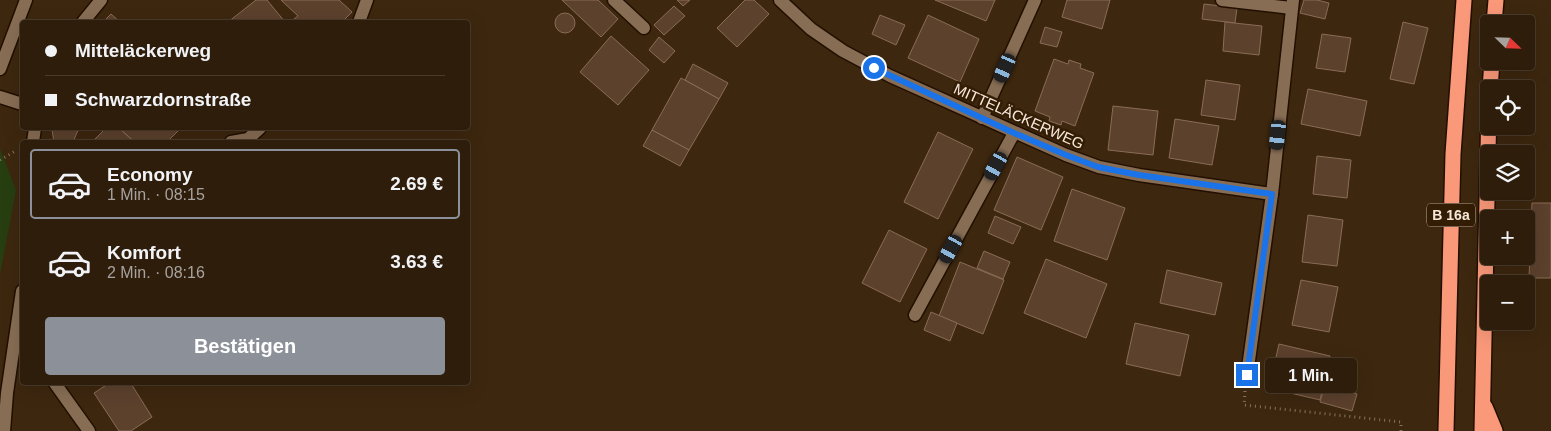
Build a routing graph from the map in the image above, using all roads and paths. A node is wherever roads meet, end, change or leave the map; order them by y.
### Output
1 (26, 0) edge
2 (101, 0) edge
3 (367, 0) edge
4 (614, 0) edge
5 (780, 0) edge
6 (1035, 0) edge
7 (1222, 0) edge
8 (1464, 0) edge
9 (1496, 0) edge
10 (1292, 4) edge
11 (1495, 15) edge
12 (85, 20) edge
13 (360, 20) edge
14 (644, 28) dead end
15 (0, 69) edge
16 (0, 97) edge
17 (20, 103) edge
18 (982, 118) junction
19 (258, 130) edge
20 (1014, 133) junction
21 (1488, 135) edge
22 (242, 140) edge
23 (20, 150) edge
24 (0, 160) edge
25 (1272, 194) junction
26 (915, 315) dead end
27 (20, 321) edge
28 (18, 351) edge
29 (1247, 375) joint
30 (56, 385) edge
31 (1483, 400) junction
32 (4, 431) edge
33 (89, 431) edge
34 (1401, 431) edge
35 (1446, 431) edge
36 (1482, 431) edge
37 (1495, 431) edge

1 - 15 street
2 - 12 street
3 - 13 street
4 - 14 street
5 - 18 street, MITTELÄCKERWEG
6 - 18 street
7 - 10 street
8 - 35 highway, B 16a
9 - 11 highway
10 - 25 street
16 - 17 street
18 - 20 street, MITTELÄCKERWEG
19 - 22 street
20 - 25 street, MITTELÄCKERWEG
20 - 26 street
21 - 31 highway, B 16a
23 - 24 path
25 - 29 street
27 - 28 street
28 - 32 street
29 - 34 path
30 - 33 street
31 - 36 highway, B 16a
31 - 37 highway

